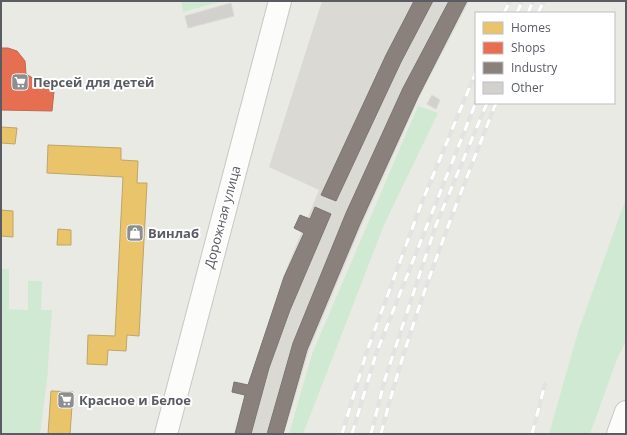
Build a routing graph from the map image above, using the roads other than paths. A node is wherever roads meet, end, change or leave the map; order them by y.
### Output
1 (280, 1) edge
2 (626, 412) edge
3 (166, 434) edge
4 (618, 434) edge

1 - 3 main road, Дорожная улица
2 - 4 main road

